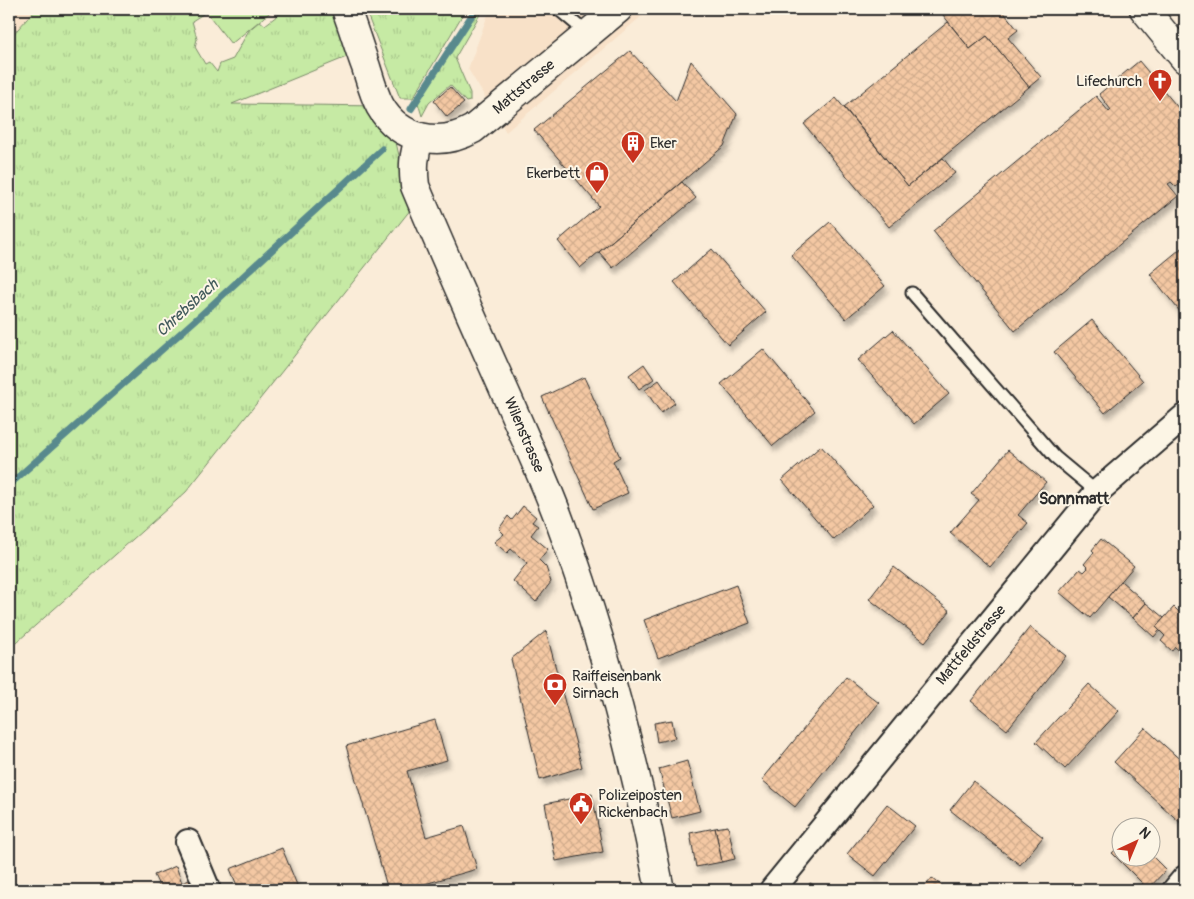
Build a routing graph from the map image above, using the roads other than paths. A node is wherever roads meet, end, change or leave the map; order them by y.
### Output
1 (346, 9) edge
2 (558, 9) edge
3 (618, 9) edge
4 (1144, 9) edge
5 (588, 34) junction
6 (1185, 59) edge
7 (420, 138) junction
8 (912, 293) dead end
9 (1185, 416) edge
10 (1096, 492) junction
11 (188, 842) dead end
12 (1185, 878) edge
13 (208, 890) edge
14 (660, 890) edge
15 (772, 890) edge
16 (1175, 890) edge

1 - 7 street
2 - 5 lane
3 - 5 street, Mattstrasse
4 - 6 street
5 - 7 street, Mattstrasse
7 - 14 street, Wilenstrasse
8 - 10 lane
9 - 10 street, Mattfeldstrasse
10 - 15 street, Mattfeldstrasse
11 - 13 street
12 - 16 street

